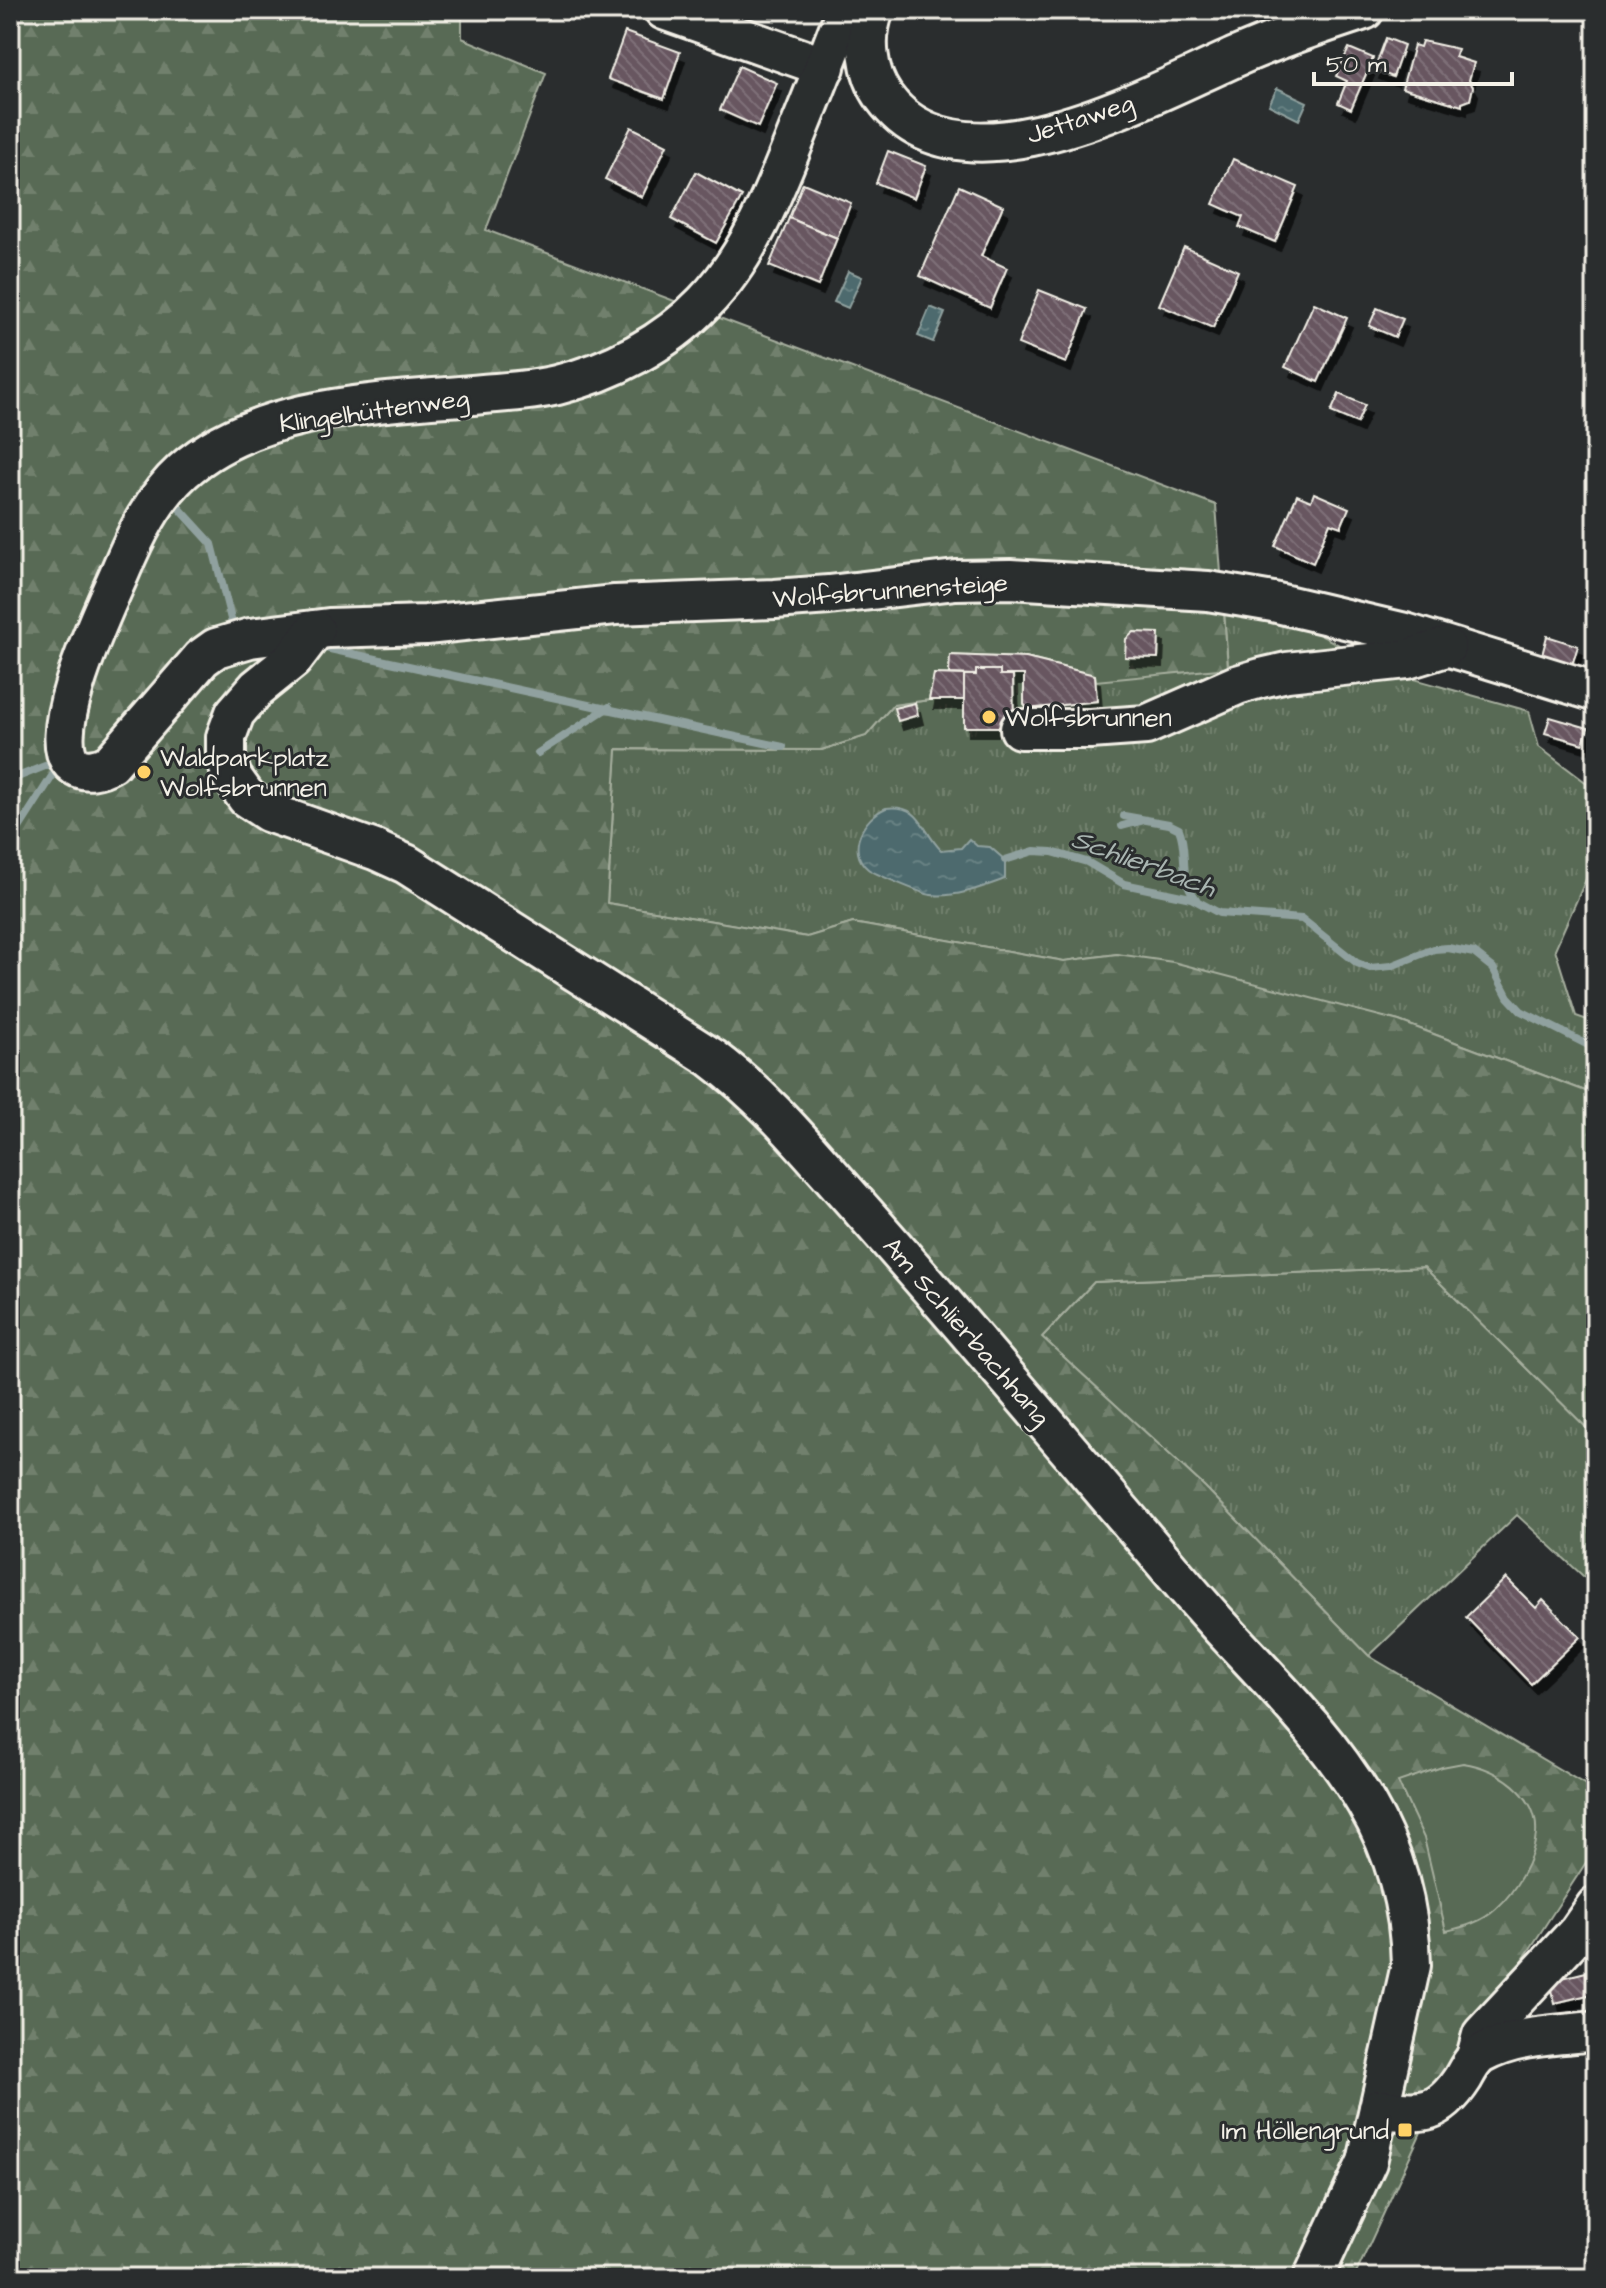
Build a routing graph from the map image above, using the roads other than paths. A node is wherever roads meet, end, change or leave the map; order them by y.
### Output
1 (664, 10) edge
2 (846, 10) edge
3 (874, 10) edge
4 (1364, 10) edge
5 (825, 67) junction
6 (315, 630) junction
7 (1446, 647) junction
8 (1596, 692) edge
9 (1020, 729) dead end
10 (1596, 1906) edge
11 (1596, 2031) edge
12 (1476, 2057) junction
13 (1379, 2109) junction
14 (1313, 2278) edge

1 - 5 street
2 - 5 street, Klingelhüttenweg
3 - 4 street, Jettaweg
5 - 6 street, Klingelhüttenweg
6 - 7 street, Wolfsbrunnensteige
6 - 13 street, Am Schlierbachhang
7 - 8 street, Wolfsbrunnensteige
7 - 9 street
10 - 12 street
11 - 12 street
12 - 13 street
13 - 14 street, Am Schlierbachhang

